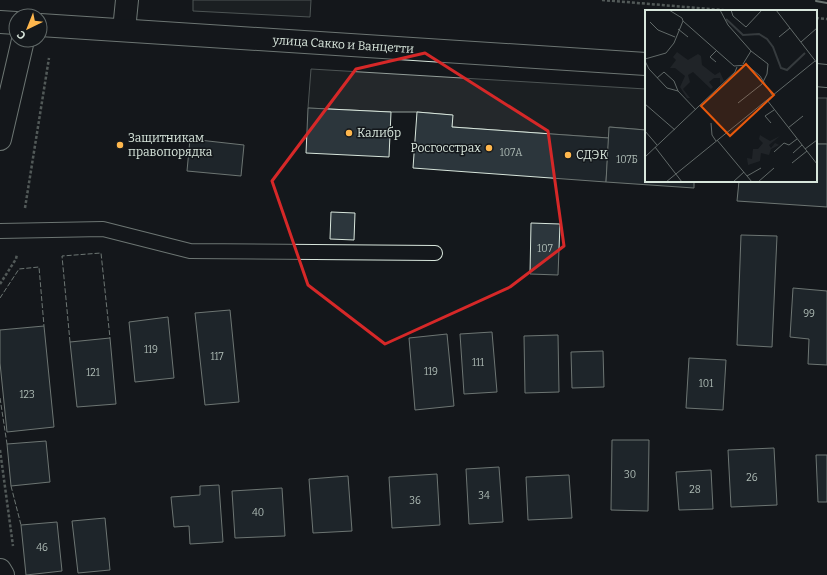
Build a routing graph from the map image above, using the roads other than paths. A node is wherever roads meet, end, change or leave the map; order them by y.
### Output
1 (127, 0) edge
2 (48, 25) edge
3 (124, 30) junction
4 (20, 48) edge
5 (645, 64) edge
6 (817, 75) edge
7 (827, 76) edge
8 (0, 139) edge
9 (0, 231) edge
10 (435, 253) dead end
11 (0, 570) edge
12 (3, 575) edge

1 - 3 main road
2 - 3 main road, улица Сакко и Ванцетти
3 - 5 main road, улица Сакко и Ванцетти
4 - 8 main road
6 - 7 main road
9 - 10 lane
11 - 12 main road

